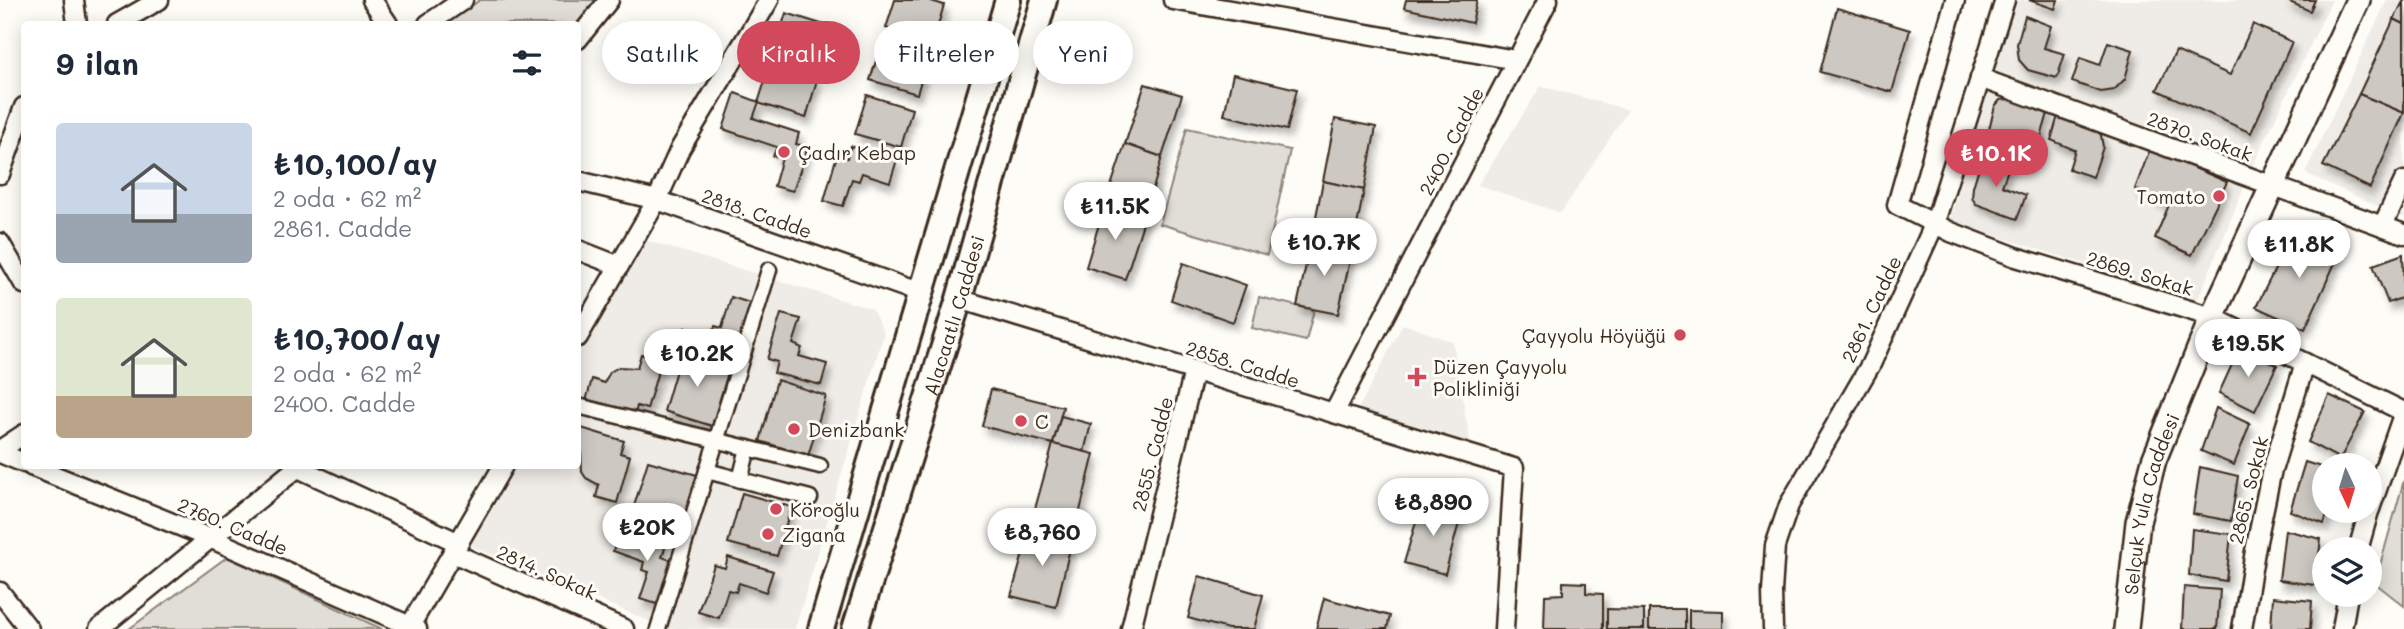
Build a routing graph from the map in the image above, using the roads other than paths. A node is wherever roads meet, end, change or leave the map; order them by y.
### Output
1 (74, 0) edge
2 (159, 0) edge
3 (372, 0) edge
4 (463, 0) edge
5 (609, 0) edge
6 (769, 0) edge
7 (1008, 0) edge
8 (1044, 0) edge
9 (1173, 0) edge
10 (1548, 0) edge
11 (1955, 0) edge
12 (2005, 0) edge
13 (2358, 0) edge
14 (77, 21) edge
15 (122, 21) edge
16 (386, 21) edge
17 (432, 21) edge
18 (581, 35) edge
19 (1516, 60) junction
20 (1980, 78) junction
21 (21, 115) edge
22 (0, 174) edge
23 (2404, 181) edge
24 (581, 182) edge
25 (2273, 185) junction
26 (657, 200) junction
27 (1934, 225) junction
28 (2383, 225) junction
29 (2404, 234) edge
30 (0, 243) edge
31 (581, 251) edge
32 (619, 266) junction
33 (769, 270) dead end
34 (21, 279) edge
35 (921, 293) junction
36 (959, 299) junction
37 (2212, 317) junction
38 (581, 332) edge
39 (2305, 363) junction
40 (1194, 371) junction
41 (581, 407) edge
42 (2404, 412) edge
43 (1334, 413) junction
44 (21, 437) edge
45 (717, 440) junction
46 (748, 448) junction
47 (0, 452) edge
48 (21, 462) edge
49 (820, 466) dead end
50 (38, 469) edge
51 (292, 469) edge
52 (301, 469) edge
53 (501, 469) edge
54 (707, 471) junction
55 (2382, 474) edge
56 (740, 480) junction
57 (810, 498) dead end
58 (212, 539) junction
59 (456, 548) junction
60 (0, 592) edge
61 (2346, 607) edge
62 (413, 628) edge
63 (29, 629) edge
64 (99, 629) edge
65 (624, 629) edge
66 (659, 629) edge
67 (821, 629) edge
68 (855, 629) edge
69 (1131, 629) edge
70 (1504, 629) edge
71 (1773, 629) edge
72 (2126, 629) edge
73 (2242, 629) edge
74 (2342, 629) edge

1 - 14 street
2 - 15 street
3 - 16 street
4 - 17 street
5 - 18 street
6 - 26 street
7 - 35 main road, Alacaatlı Caddesi
8 - 36 main road, Alacaatlı Caddesi
9 - 19 street
10 - 19 street, 2400. Cadde
11 - 27 street, 2869. Sokak
12 - 20 street, 2861. Cadde
13 - 25 street, Selçuk Yula Caddesi
19 - 43 street, 2400. Cadde
20 - 25 street, 2870. Sokak
20 - 27 street, 2861. Cadde
21 - 22 street
23 - 28 street
24 - 26 street, 2818. Cadde
25 - 28 street, 2870. Sokak
25 - 37 street, Selçuk Yula Caddesi
26 - 32 street
26 - 35 street, 2818. Cadde
27 - 37 street, 2869. Sokak
27 - 71 street, 2861. Cadde
28 - 29 street, 2870. Sokak
30 - 34 street
31 - 32 street
32 - 38 street
33 - 45 street
35 - 67 main road, Alacaatlı Caddesi
36 - 40 street, 2858. Cadde
36 - 68 main road, Alacaatlı Caddesi
37 - 39 street, 2869. Sokak
37 - 72 street, Selçuk Yula Caddesi
39 - 42 street, 2869. Sokak
39 - 73 street, 2865. Sokak
40 - 43 street, 2858. Cadde
40 - 69 street, 2855. Cadde
41 - 45 street
42 - 55 street
43 - 70 street, 2858. Cadde
44 - 47 street
45 - 46 street
45 - 54 street
46 - 49 street
46 - 56 street
47 - 48 street
50 - 58 street, 2760. Cadde
51 - 58 street
52 - 59 street, 2814. Sokak
53 - 59 street
54 - 56 street
54 - 66 street
56 - 57 street
58 - 62 street, 2760. Cadde
58 - 64 street
59 - 62 street
59 - 65 street, 2814. Sokak
60 - 63 street
61 - 74 street

